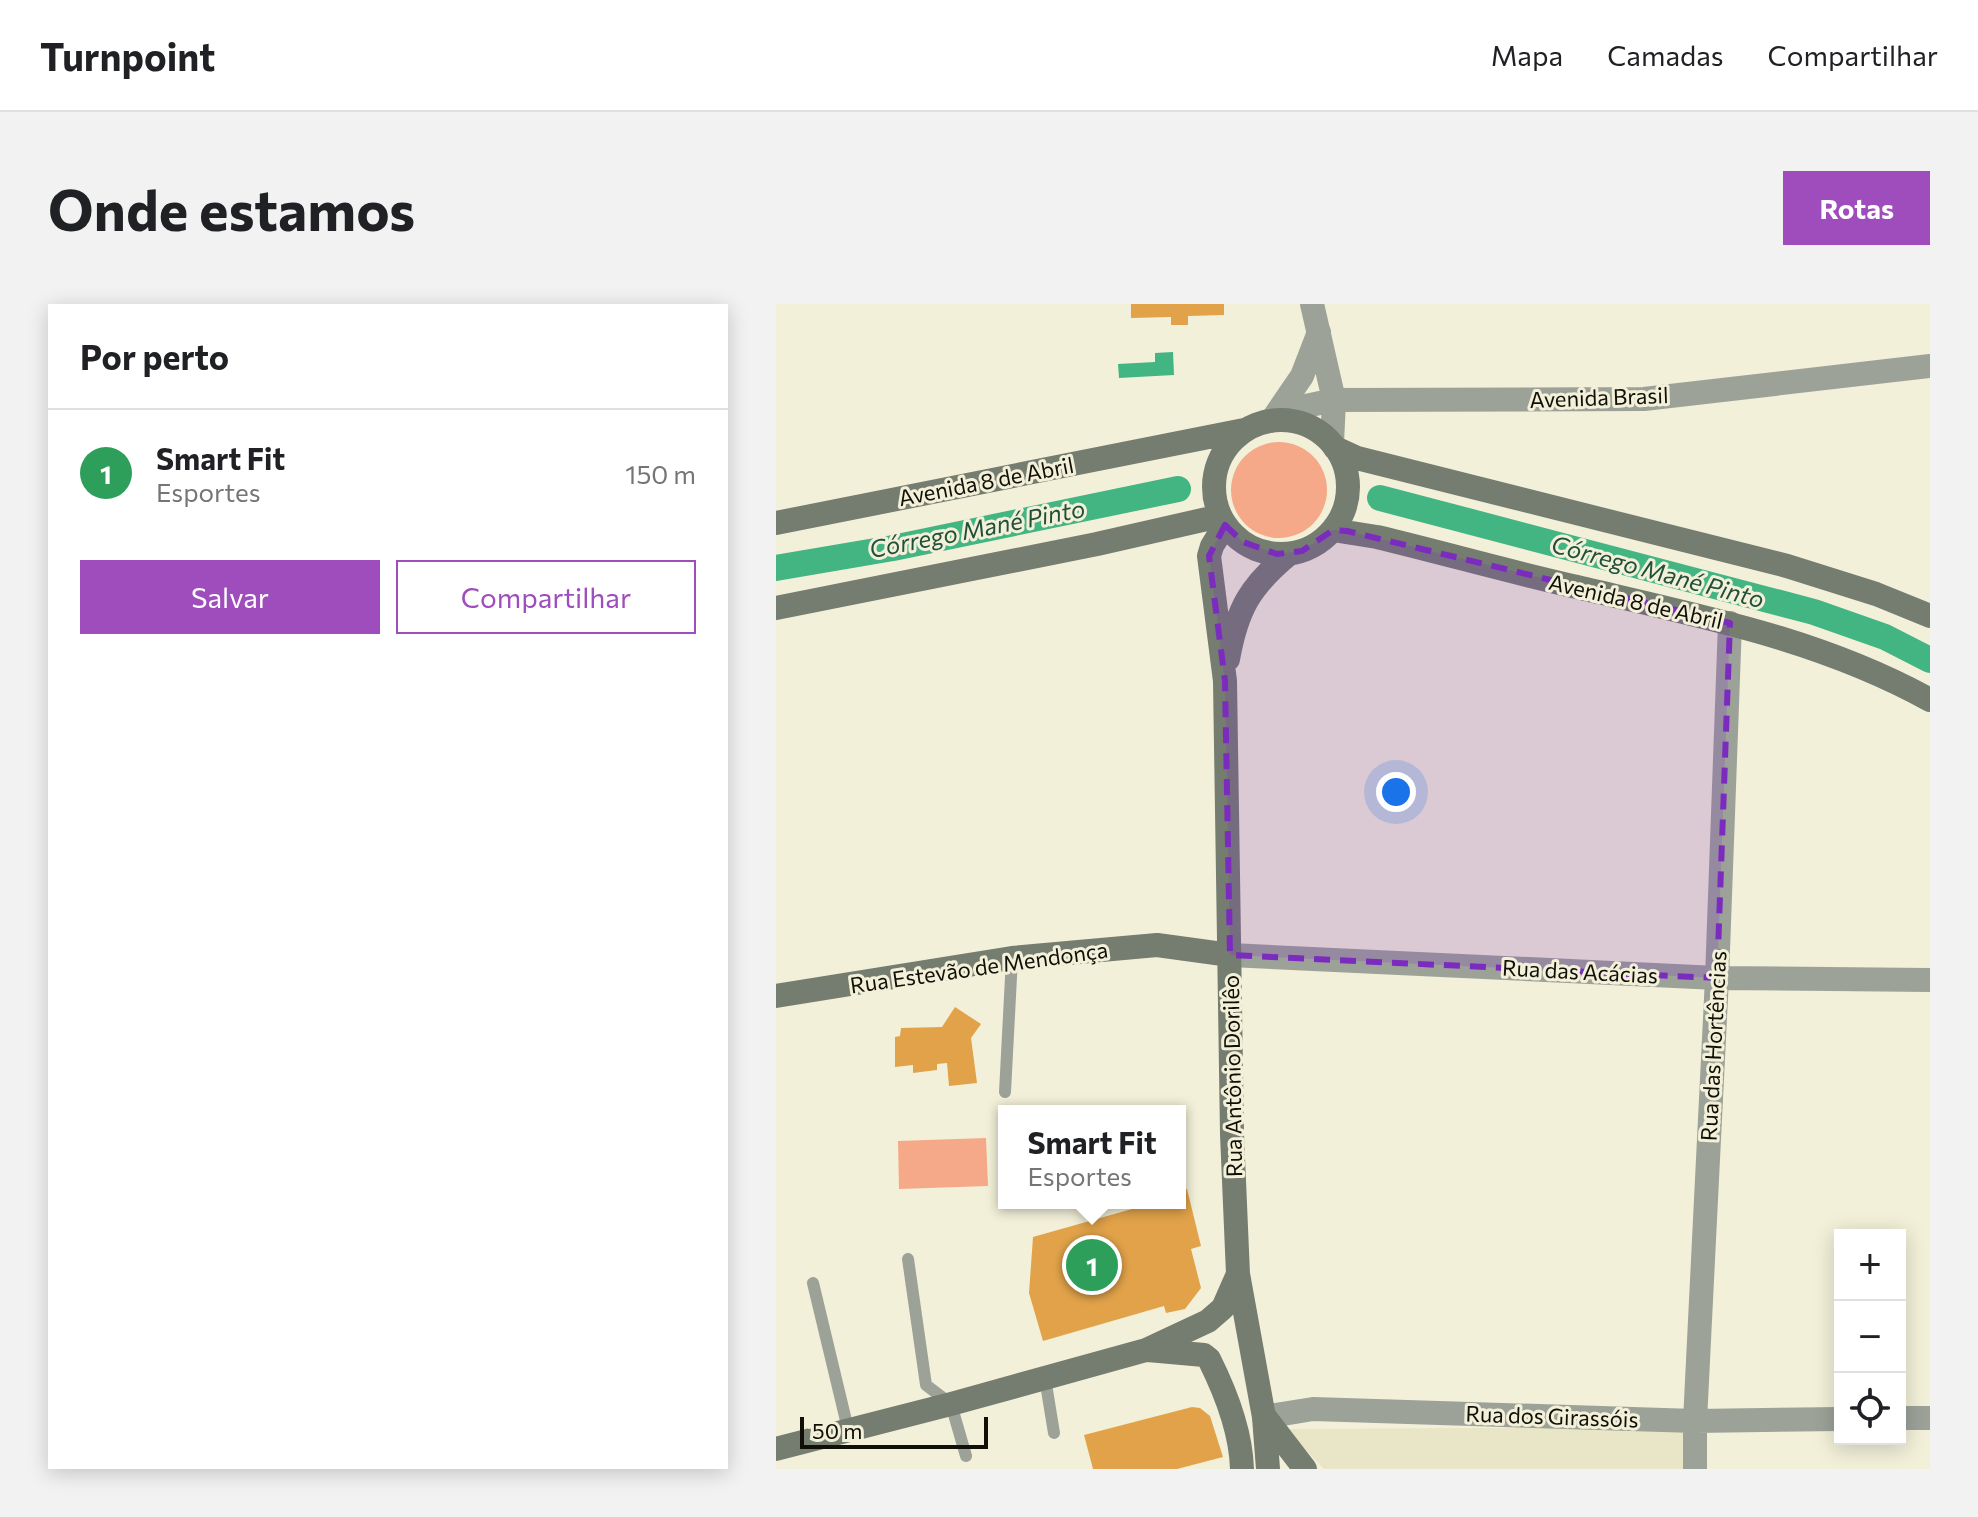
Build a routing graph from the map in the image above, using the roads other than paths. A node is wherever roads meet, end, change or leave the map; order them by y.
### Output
1 (1312, 304) edge
2 (1319, 332) junction
3 (1930, 366) edge
4 (1334, 400) junction
5 (1271, 421) junction
6 (1244, 430) junction
7 (1334, 446) junction
8 (1223, 521) junction
9 (776, 523) edge
10 (1167, 528) junction
11 (1333, 530) junction
12 (1289, 554) junction
13 (1209, 556) junction
14 (776, 608) edge
15 (1930, 616) edge
16 (1730, 623) junction
17 (1225, 681) junction
18 (1930, 700) edge
19 (1230, 955) junction
20 (1012, 958) junction
21 (1717, 978) junction
22 (1930, 980) edge
23 (776, 996) edge
24 (1005, 1092) dead end
25 (908, 1259) dead end
26 (1238, 1274) junction
27 (813, 1283) dead end
28 (1146, 1350) junction
29 (1045, 1378) junction
30 (951, 1404) junction
31 (1229, 1407) junction
32 (1264, 1417) junction
33 (1906, 1418) edge
34 (1930, 1418) edge
35 (1834, 1419) edge
36 (1695, 1421) junction
37 (848, 1429) junction
38 (1054, 1433) dead end
39 (776, 1449) edge
40 (966, 1456) dead end
41 (1242, 1459) edge
42 (1266, 1469) edge
43 (1305, 1469) edge
44 (1695, 1469) edge

1 - 2 street
2 - 4 street
2 - 5 street
3 - 4 street, Avenida Brasil
4 - 5 street, Avenida Brasil
4 - 7 street
5 - 6 main road
5 - 7 main road
6 - 8 main road
6 - 9 main road, Avenida 8 de Abril
7 - 11 main road
7 - 15 main road
8 - 10 main road
8 - 12 main road
8 - 13 main road
10 - 13 main road
10 - 14 main road
11 - 12 main road
11 - 16 main road, Avenida 8 de Abril
12 - 17 main road, Rua Antônio Dorilêo
13 - 17 main road, Rua Antônio Dorilêo
16 - 18 main road, Avenida 8 de Abril
16 - 21 street, Rua das Hortências
17 - 19 main road, Rua Antônio Dorilêo
19 - 20 main road, Rua Estevão de Mendonça
19 - 21 street, Rua das Acácias
19 - 26 main road, Rua Antônio Dorilêo
20 - 23 main road, Rua Estevão de Mendonça
20 - 24 lane
21 - 22 street, Rua das Acácias
21 - 36 street, Rua das Hortências
25 - 30 lane
26 - 28 main road
26 - 32 main road, Rua Antônio Dorilêo
27 - 37 lane
28 - 29 main road
28 - 31 main road
29 - 30 main road
29 - 38 lane
30 - 37 main road
30 - 40 lane
31 - 32 main road
31 - 41 main road
32 - 36 street, Rua dos Girassóis
32 - 42 main road, Rua Antônio Dorilêo
32 - 43 main road
33 - 34 street
35 - 36 street, Rua dos Girassóis
36 - 44 street, Rua das Hortências
37 - 39 main road
41 - 42 main road

